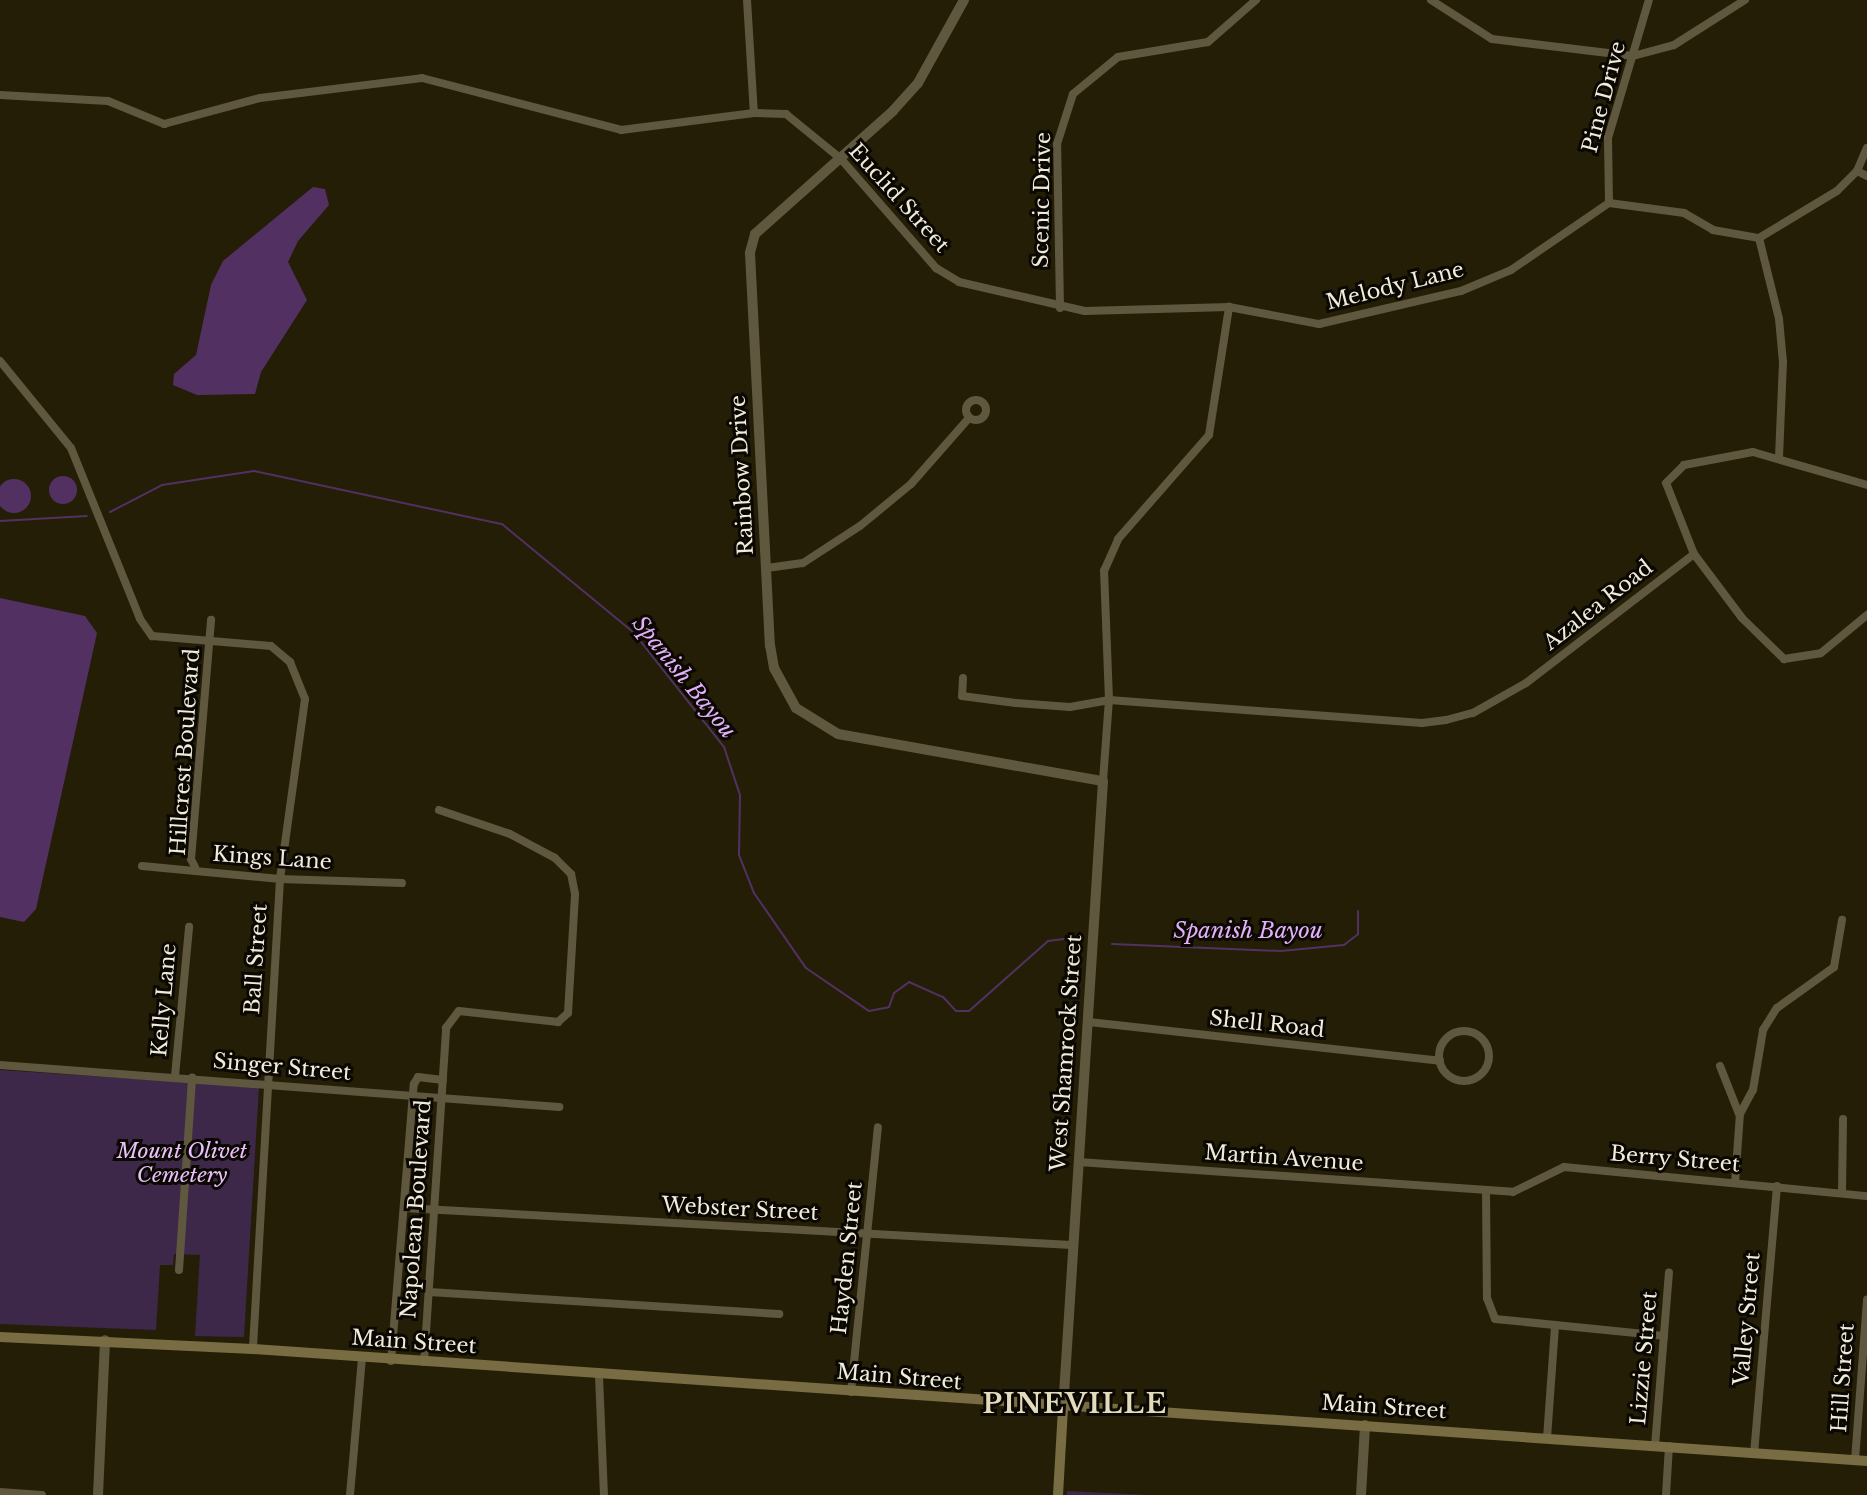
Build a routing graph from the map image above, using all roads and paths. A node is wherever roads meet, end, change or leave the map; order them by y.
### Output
1 (747, 0) edge
2 (964, 0) edge
3 (1256, 0) edge
4 (1431, 0) edge
5 (1649, 0) edge
6 (1745, 0) edge
7 (1633, 56) junction
8 (0, 95) edge
9 (754, 113) junction
10 (1867, 148) edge
11 (841, 159) junction
12 (1857, 171) junction
13 (1867, 176) edge
14 (1609, 203) junction
15 (1759, 238) junction
16 (1229, 307) junction
17 (1060, 308) junction
18 (0, 361) edge
19 (969, 418) dead end
20 (1779, 458) junction
21 (1867, 485) edge
22 (1694, 554) junction
23 (767, 568) junction
24 (1867, 615) edge
25 (211, 620) dead end
26 (210, 639) junction
27 (963, 678) dead end
28 (1109, 700) junction
29 (1103, 781) junction
30 (439, 810) dead end
31 (142, 866) dead end
32 (195, 867) junction
33 (280, 879) junction
34 (402, 883) dead end
35 (1842, 920) dead end
36 (189, 927) dead end
37 (1089, 1022) junction
38 (1440, 1061) junction
39 (0, 1065) edge
40 (1720, 1066) dead end
41 (175, 1076) junction
42 (192, 1077) junction
43 (443, 1080) junction
44 (265, 1082) junction
45 (413, 1098) junction
46 (442, 1102) junction
47 (560, 1107) dead end
48 (1740, 1114) junction
49 (1844, 1119) dead end
50 (878, 1127) dead end
51 (1078, 1162) junction
52 (1735, 1183) junction
53 (1777, 1186) junction
54 (1486, 1190) junction
55 (1842, 1192) junction
56 (1867, 1196) edge
57 (405, 1209) junction
58 (435, 1210) junction
59 (869, 1234) junction
60 (1072, 1245) junction
61 (179, 1270) dead end
62 (1669, 1273) dead end
63 (429, 1292) junction
64 (1867, 1299) edge
65 (779, 1314) dead end
66 (1555, 1327) junction
67 (1664, 1336) junction
68 (0, 1337) edge
69 (105, 1340) junction
70 (253, 1349) junction
71 (362, 1359) junction
72 (391, 1361) junction
73 (424, 1362) junction
74 (599, 1376) junction
75 (1864, 1376) edge
76 (851, 1392) junction
77 (1063, 1409) junction
78 (1365, 1425) junction
79 (1547, 1438) junction
80 (1655, 1446) junction
81 (1670, 1446) junction
82 (1754, 1454) junction
83 (1855, 1460) junction
84 (1867, 1461) edge
85 (0, 1492) edge
86 (42, 1495) edge
87 (99, 1495) edge
88 (350, 1495) edge
89 (604, 1495) edge
90 (1058, 1495) edge
91 (1361, 1495) edge
92 (1666, 1495) edge

1 - 9 street
2 - 11 street, Rainbow Drive
3 - 17 street, Scenic Drive
4 - 7 street
5 - 7 street, Pine Drive
6 - 7 street
7 - 14 street, Pine Drive
8 - 9 street, Euclid Street
9 - 11 street, Euclid Street
10 - 12 street
11 - 17 street, Euclid Street
11 - 23 street, Rainbow Drive
12 - 13 street
12 - 15 street
14 - 15 street
14 - 16 street, Melody Lane
15 - 20 street
16 - 17 street, Melody Lane
16 - 28 street, West Shamrock Street
18 - 26 street, Hillcrest Boulevard
19 - 23 street
20 - 21 street
20 - 22 street
22 - 24 street
22 - 28 street, Azalea Road
23 - 29 street, Rainbow Drive
25 - 26 street, Hillcrest Boulevard
26 - 32 street, Hillcrest Boulevard
26 - 33 street, Ball Street
27 - 28 street, Azalea Road
28 - 29 street, West Shamrock Street
29 - 37 street, West Shamrock Street
30 - 43 street
31 - 32 street, Kings Lane
32 - 33 street, Kings Lane
33 - 34 street, Kings Lane
33 - 44 street, Ball Street
35 - 48 street
36 - 41 street, Kelly Lane
37 - 38 street, Shell Road
37 - 51 street, West Shamrock Street
38 - 38 street
39 - 41 street, Singer Street
40 - 48 street
41 - 42 street, Singer Street
42 - 44 street, Singer Street
42 - 61 street, Kelly Lane
43 - 45 street, Napolean Boulevard
43 - 46 street, Napolean Boulevard
44 - 45 street, Singer Street
44 - 70 street, Ball Street
45 - 46 street, Singer Street
45 - 57 street, Napolean Boulevard
46 - 47 street, Singer Street
46 - 58 street, Napolean Boulevard
48 - 52 street
49 - 55 street
50 - 59 street, Hayden Street
51 - 54 street, Martin Avenue
51 - 60 street, West Shamrock Street
52 - 53 street, Berry Street
52 - 54 street, Berry Street
53 - 55 street, Berry Street
53 - 82 street, Valley Street
54 - 66 street
55 - 56 street, Berry Street
57 - 58 street, Webster Street
57 - 72 street, Napolean Boulevard
58 - 59 street, Webster Street
58 - 63 street, Napolean Boulevard
59 - 60 street, Webster Street
59 - 76 street, Hayden Street
60 - 77 street, West Shamrock Street
62 - 67 street, Lizzie Street
63 - 65 street
63 - 73 street, Napolean Boulevard
64 - 75 street, Hill Street
66 - 67 street
66 - 79 street
67 - 80 street, Lizzie Street
68 - 69 main road, Main Street
69 - 70 main road, Main Street
69 - 87 street
70 - 71 main road, Main Street
71 - 72 main road, Main Street
71 - 88 street
72 - 73 main road, Main Street
73 - 74 main road, Main Street
74 - 76 main road, Main Street
74 - 89 street
75 - 83 street, Hill Street
76 - 77 main road, Main Street
77 - 78 main road, Main Street
77 - 90 main road
78 - 79 main road, Main Street
78 - 91 street
79 - 80 main road, Main Street
80 - 81 main road, Main Street
81 - 82 main road, Main Street
81 - 92 street
82 - 83 main road, Main Street
83 - 84 main road, Main Street
85 - 86 street

